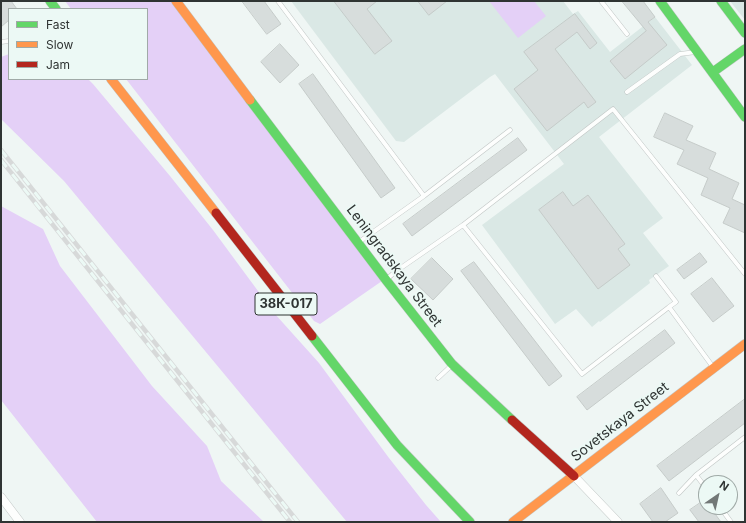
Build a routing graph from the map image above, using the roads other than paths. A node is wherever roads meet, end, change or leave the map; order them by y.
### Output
1 (176, 1) edge
2 (278, 1) edge
3 (601, 1) edge
4 (660, 1) edge
5 (721, 1) edge
6 (745, 33) edge
7 (627, 34) dead end
8 (745, 49) edge
9 (698, 52) junction
10 (713, 72) junction
11 (112, 80) edge
12 (627, 92) dead end
13 (745, 117) edge
14 (510, 130) dead end
15 (424, 196) junction
16 (463, 225) junction
17 (358, 242) junction
18 (745, 274) edge
19 (656, 276) dead end
20 (386, 280) junction
21 (669, 307) junction
22 (745, 344) edge
23 (452, 364) junction
24 (713, 367) junction
25 (438, 378) dead end
26 (745, 437) edge
27 (696, 475) junction
28 (574, 476) junction
29 (698, 478) edge
30 (679, 493) dead end
31 (1, 498) edge
32 (20, 522) edge
33 (470, 522) edge
34 (513, 522) edge
35 (618, 522) edge

1 - 17 street, Leningradskaya Street
2 - 15 lane
3 - 7 lane
4 - 9 street
5 - 6 street
8 - 10 street
9 - 10 street
9 - 12 lane
10 - 13 street
11 - 33 street, 38К-017
14 - 15 lane
15 - 17 lane
16 - 18 lane
16 - 20 lane
16 - 21 lane
17 - 20 street, Leningradskaya Street
19 - 21 lane
20 - 23 street, Leningradskaya Street
21 - 24 lane
22 - 24 street, Sovetskaya Street
23 - 25 lane
23 - 28 street, Leningradskaya Street
24 - 28 street, Sovetskaya Street
26 - 27 lane
27 - 29 lane
27 - 30 lane
28 - 34 street, Sovetskaya Street
28 - 35 street, Leningradskaya Street
31 - 32 street

